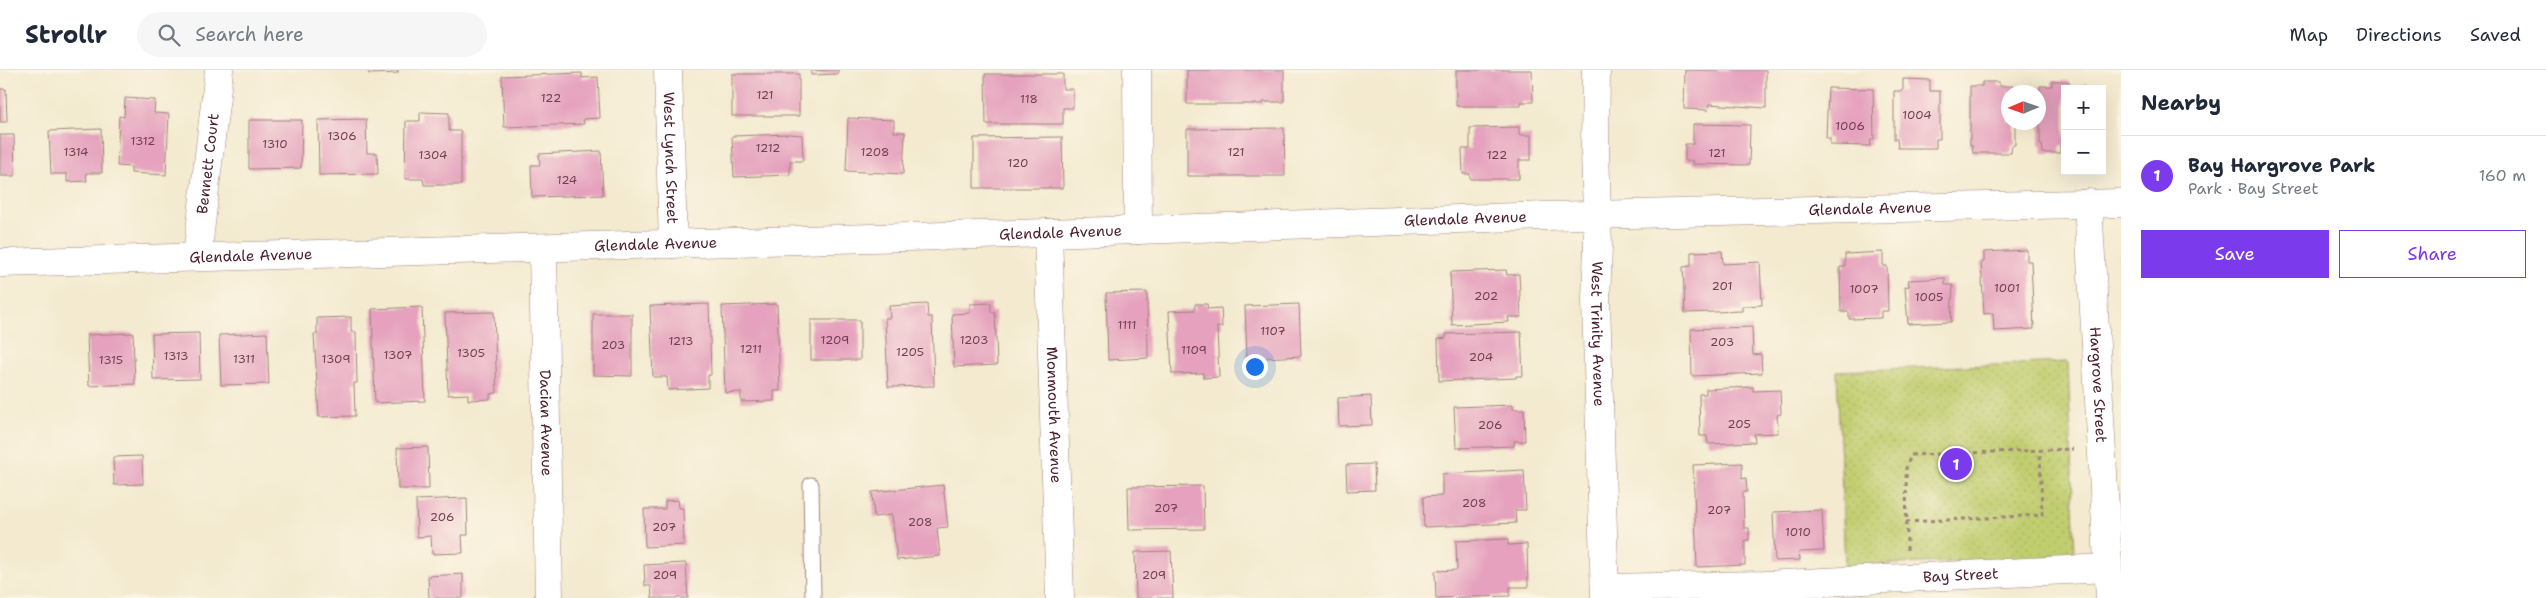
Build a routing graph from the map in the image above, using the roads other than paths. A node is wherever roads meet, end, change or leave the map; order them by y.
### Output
1 (219, 70) edge
2 (668, 70) edge
3 (1137, 70) edge
4 (1596, 70) edge
5 (2088, 203) junction
6 (2121, 203) edge
7 (1597, 215) junction
8 (1138, 230) junction
9 (1048, 233) junction
10 (673, 244) junction
11 (543, 248) junction
12 (197, 257) junction
13 (0, 263) edge
14 (810, 485) dead end
15 (2108, 568) junction
16 (1605, 593) edge
17 (549, 598) edge
18 (813, 598) edge
19 (1060, 598) edge
20 (2110, 598) edge

1 - 12 street, Bennett Court
2 - 10 street, West Lynch Street
3 - 8 street
4 - 7 street, West Trinity Avenue
5 - 6 street, Glendale Avenue
5 - 7 street, Glendale Avenue
5 - 15 street, Hargrove Street
7 - 8 street, Glendale Avenue
7 - 16 street, West Trinity Avenue
8 - 9 street, Glendale Avenue
9 - 10 street, Glendale Avenue
9 - 19 street, Monmouth Avenue
10 - 11 street, Glendale Avenue
11 - 12 street, Glendale Avenue
11 - 17 street, Dacian Avenue
12 - 13 street, Glendale Avenue
14 - 18 lane
15 - 16 street, Bay Street
15 - 20 street, Hargrove Street

